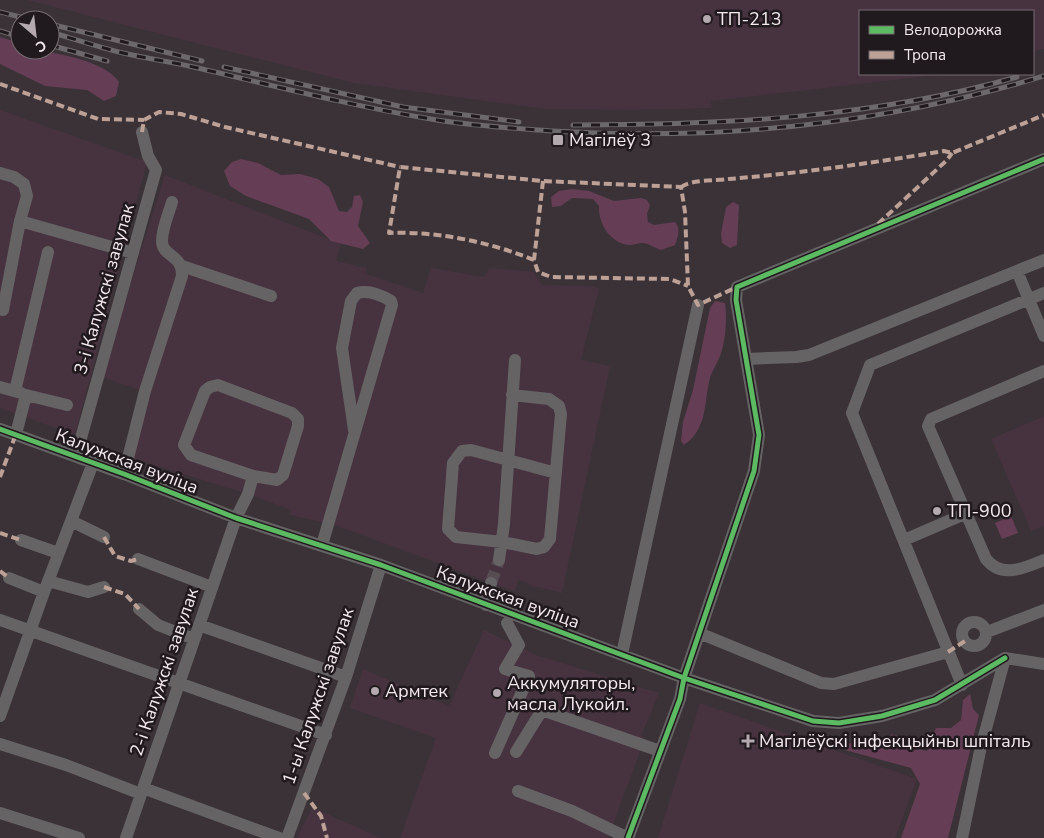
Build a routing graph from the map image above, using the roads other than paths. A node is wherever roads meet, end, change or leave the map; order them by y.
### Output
1 (142, 132) dead end
2 (1044, 159) edge
3 (0, 173) edge
4 (172, 202) dead end
5 (20, 221) junction
6 (48, 252) dead end
7 (133, 253) junction
8 (1044, 260) edge
9 (182, 266) junction
10 (1017, 271) junction
11 (1044, 294) edge
12 (271, 296) dead end
13 (1029, 300) junction
14 (698, 305) dead end
15 (3, 310) dead end
16 (1044, 336) edge
17 (746, 359) junction
18 (514, 360) dead end
19 (1044, 371) edge
20 (0, 386) edge
21 (20, 393) junction
22 (512, 395) junction
23 (67, 405) dead end
24 (0, 429) edge
25 (354, 430) junction
26 (16, 434) junction
27 (76, 456) junction
28 (508, 460) junction
29 (93, 462) junction
30 (556, 473) junction
31 (124, 474) junction
32 (253, 476) junction
33 (967, 514) junction
34 (236, 518) junction
35 (71, 521) junction
36 (104, 537) dead end
37 (21, 540) dead end
38 (904, 540) junction
39 (502, 542) junction
40 (322, 545) junction
41 (58, 554) junction
42 (138, 559) dead end
43 (498, 560) tunnel mouth
44 (1044, 560) edge
45 (381, 565) junction
46 (10, 578) dead end
47 (491, 583) tunnel mouth
48 (46, 586) junction
49 (104, 587) dead end
50 (212, 587) junction
51 (486, 606) junction
52 (139, 609) dead end
53 (1044, 610) edge
54 (0, 620) edge
55 (507, 623) dead end
56 (199, 625) junction
57 (30, 629) junction
58 (987, 632) dead end
59 (699, 633) junction
60 (194, 639) junction
61 (948, 652) junction
62 (622, 654) junction
63 (1005, 658) junction
64 (1044, 664) edge
65 (346, 678) junction
66 (684, 678) junction
67 (179, 682) junction
68 (962, 685) junction
69 (0, 716) edge
70 (326, 735) junction
71 (0, 744) edge
72 (660, 751) junction
73 (516, 752) dead end
74 (496, 753) dead end
75 (142, 791) junction
76 (518, 791) dead end
77 (0, 813) edge
78 (79, 838) edge
79 (126, 838) edge
80 (279, 838) edge
81 (287, 838) edge
82 (628, 838) edge
83 (962, 838) edge

1 - 7 street, 3-і Калужскі завулак
2 - 17 street
3 - 5 street
4 - 9 street
5 - 7 street
5 - 15 street
6 - 21 street
7 - 27 street, 3-і Калужскі завулак
8 - 10 street
9 - 12 street
9 - 31 street
10 - 13 street
10 - 17 street
11 - 13 street
13 - 16 street
13 - 38 street
14 - 62 street
17 - 59 street
18 - 22 street
19 - 33 street
20 - 21 street
21 - 23 street
21 - 26 street
22 - 28 street
22 - 30 street
24 - 26 street, Калужская вуліца
25 - 25 street
25 - 40 street
26 - 27 street, Калужская вуліца
27 - 29 street, Калужская вуліца
28 - 30 street
28 - 39 street
28 - 39 street
29 - 31 street, Калужская вуліца
29 - 35 street
30 - 39 street
31 - 34 street, Калужская вуліца
32 - 32 street
32 - 34 street, 2-і Калужскі завулак
33 - 38 street
33 - 44 street
34 - 40 street, Калужская вуліца
34 - 50 street, 2-і Калужскі завулак
35 - 36 street
35 - 41 street
37 - 41 street
38 - 61 street
39 - 43 street
40 - 45 street, Калужская вуліца
41 - 48 street
42 - 50 street
45 - 51 street, Калужская вуліца
45 - 65 street, 1-ы Калужскі завулак
46 - 48 street
47 - 51 street
48 - 49 street
48 - 57 street
50 - 56 street, 2-і Калужскі завулак
51 - 62 street, Калужская вуліца
52 - 60 street
53 - 58 street
54 - 57 street
55 - 74 street
56 - 60 street, 2-і Калужскі завулак
56 - 65 street
57 - 67 street
57 - 69 street
59 - 61 street
59 - 66 street
60 - 67 street, 2-і Калужскі завулак
61 - 68 street
62 - 66 street, Калужская вуліца
63 - 64 street
63 - 68 street, Калужская вуліца
63 - 83 street
65 - 70 street, 1-ы Калужскі завулак
66 - 68 street, Калужская вуліца
66 - 72 street
67 - 70 street
67 - 75 street, 2-і Калужскі завулак
70 - 81 street, 1-ы Калужскі завулак
71 - 75 street
72 - 73 street
72 - 82 street
75 - 79 street, 2-і Калужскі завулак
75 - 80 street
76 - 82 street
77 - 78 street

